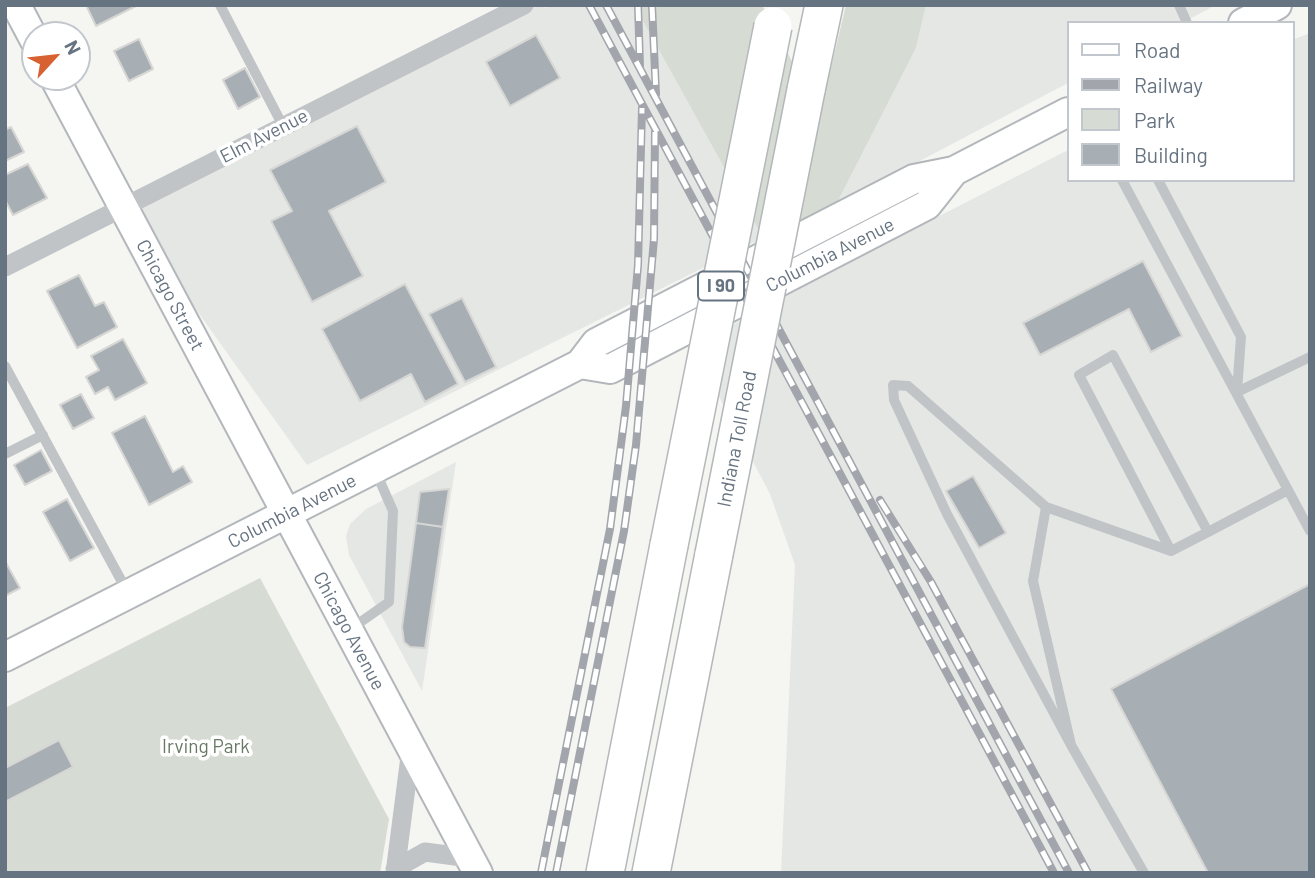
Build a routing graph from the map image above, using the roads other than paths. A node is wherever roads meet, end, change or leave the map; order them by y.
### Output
1 (16, 5) edge
2 (220, 5) edge
3 (524, 5) edge
4 (824, 5) edge
5 (1179, 5) edge
6 (1277, 5) edge
7 (775, 16) edge
8 (24, 21) edge
9 (1186, 21) edge
10 (1247, 21) edge
11 (61, 91) edge
12 (1066, 114) edge
13 (283, 126) junction
14 (1123, 182) edge
15 (1159, 182) edge
16 (122, 207) junction
17 (5, 267) edge
18 (1310, 357) edge
19 (5, 366) edge
20 (1237, 392) junction
21 (43, 435) junction
22 (5, 454) edge
23 (375, 470) junction
24 (1287, 490) junction
25 (1046, 507) junction
26 (287, 513) junction
27 (1310, 531) edge
28 (1208, 532) junction
29 (1171, 551) junction
30 (129, 594) junction
31 (348, 630) junction
32 (5, 657) edge
33 (1071, 745) junction
34 (411, 748) junction
35 (474, 865) edge
36 (395, 871) edge
37 (605, 873) edge
38 (651, 873) edge
39 (1144, 873) edge

1 - 8 street
2 - 13 lane
3 - 13 street, Elm Avenue
4 - 38 highway, Indiana Toll Road / I 90, bridge
5 - 9 lane
6 - 10 street
7 - 37 highway, I 90, bridge
11 - 16 street, Chicago Street
12 - 23 street, Columbia Avenue
13 - 16 street, Elm Avenue
14 - 20 lane
15 - 20 lane
16 - 17 street, Elm Avenue
16 - 26 street, Chicago Street
18 - 20 lane
19 - 21 lane
20 - 24 lane
21 - 22 lane
21 - 30 lane
23 - 26 street, Columbia Avenue
23 - 31 lane
24 - 27 lane
24 - 28 lane
25 - 29 lane
25 - 33 lane
25 - 33 lane
26 - 30 street, Columbia Avenue
26 - 31 street, Chicago Avenue
28 - 29 lane
28 - 29 lane
30 - 32 street, Columbia Avenue
31 - 34 street, Chicago Avenue
33 - 39 lane
34 - 35 street
34 - 36 street
35 - 36 street

